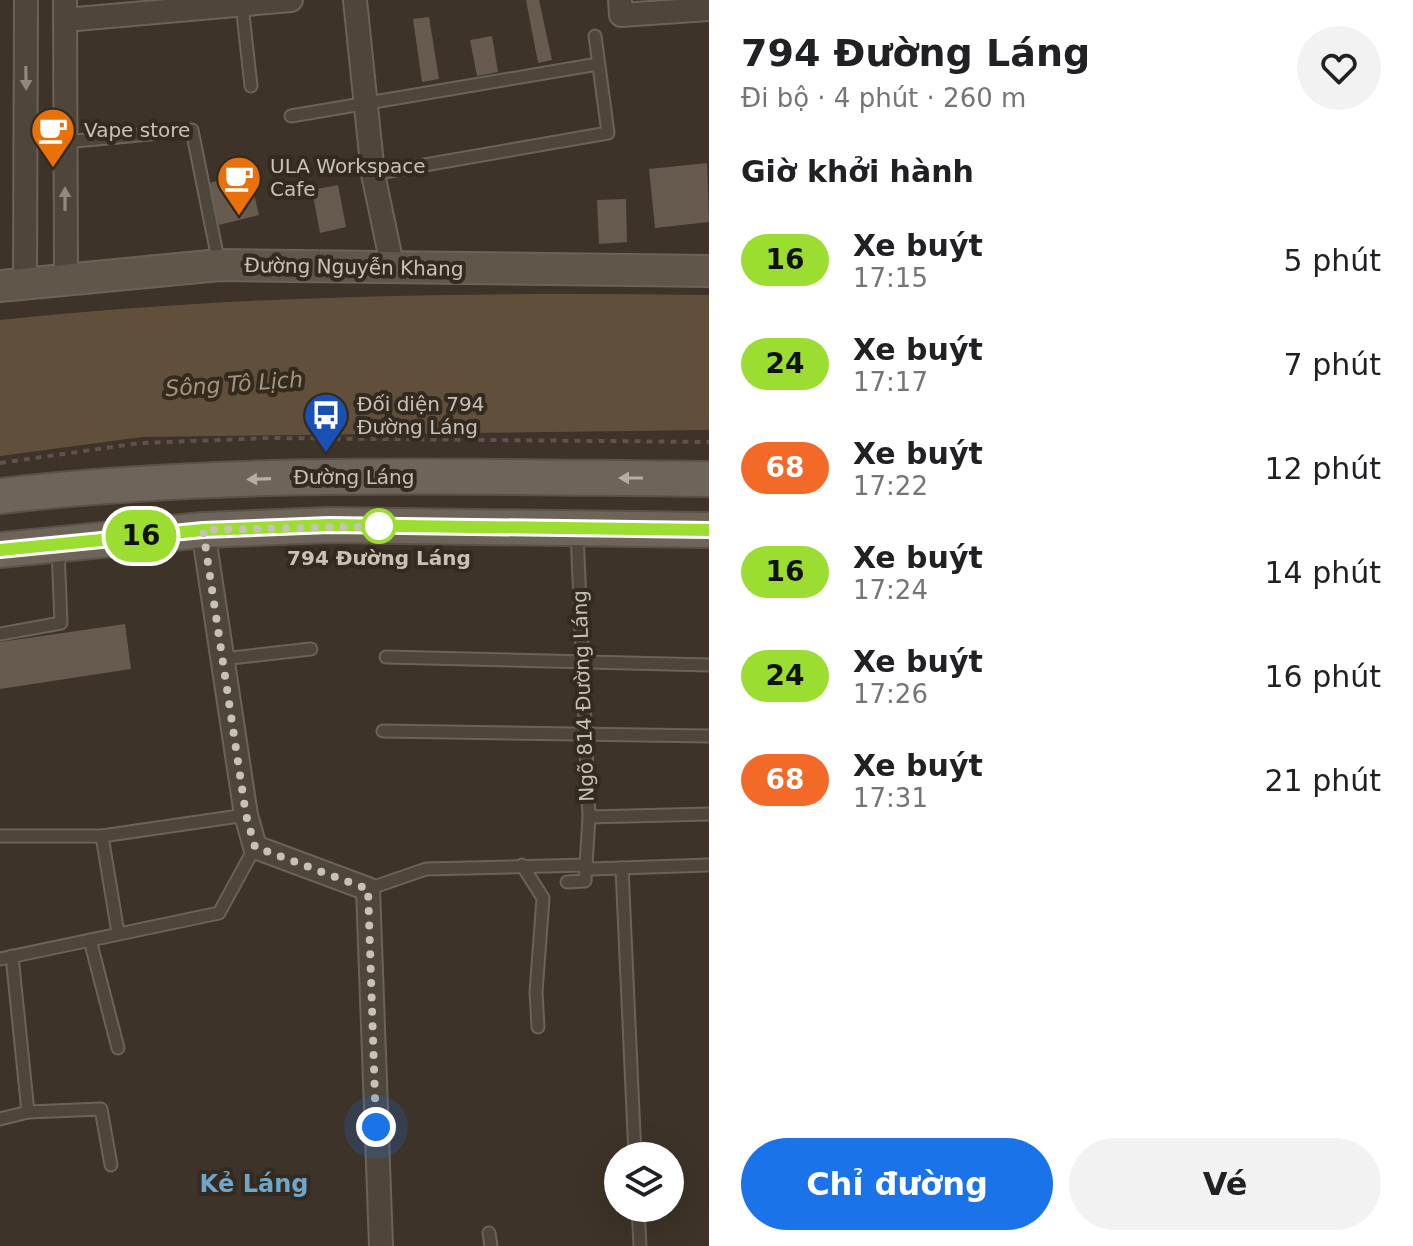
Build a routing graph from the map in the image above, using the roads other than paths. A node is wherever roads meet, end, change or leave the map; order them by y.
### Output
1 (26, 0) edge
2 (291, 0) edge
3 (355, 0) edge
4 (242, 5) junction
5 (621, 7) edge
6 (709, 9) edge
7 (65, 10) edge
8 (595, 36) dead end
9 (598, 64) junction
10 (251, 86) dead end
11 (366, 101) junction
12 (291, 116) dead end
13 (65, 142) junction
14 (373, 174) junction
15 (220, 265) junction
16 (393, 269) junction
17 (709, 271) edge
18 (66, 277) junction
19 (12, 283) edge
20 (709, 479) edge
21 (0, 496) edge
22 (576, 528) junction
23 (203, 530) junction
24 (709, 530) edge
25 (58, 544) junction
26 (0, 550) edge
27 (0, 634) edge
28 (311, 649) dead end
29 (386, 657) dead end
30 (222, 659) junction
31 (581, 662) junction
32 (709, 665) edge
33 (383, 731) dead end
34 (586, 736) junction
35 (709, 736) edge
36 (709, 814) edge
37 (246, 815) junction
38 (589, 817) junction
39 (0, 836) edge
40 (102, 836) junction
41 (255, 847) junction
42 (522, 865) junction
43 (586, 865) junction
44 (709, 865) edge
45 (622, 868) junction
46 (567, 882) dead end
47 (368, 889) junction
48 (118, 933) junction
49 (90, 940) junction
50 (6, 957) edge
51 (538, 1027) dead end
52 (118, 1048) dead end
53 (28, 1112) junction
54 (0, 1119) edge
55 (634, 1142) edge
56 (111, 1165) dead end
57 (639, 1222) edge
58 (381, 1246) edge
59 (640, 1246) edge

1 -> 19 street
2 - 4 street
3 - 11 street
4 - 7 street
4 - 10 lane
5 - 6 street
7 - 13 street
8 - 9 lane
9 - 11 lane
9 - 14 lane
11 - 12 lane
11 - 14 street
13 - 15 lane
18 -> 13 street
14 - 16 street
15 - 16 main road, Đường Nguyễn Khang
15 - 18 main road, Đường Nguyễn Khang
16 - 17 main road, Đường Nguyễn Khang
18 - 19 main road, Đường Nguyễn Khang
20 -> 21 main road, Đường Láng
22 - 23 main road
22 - 24 main road
22 - 31 lane, Ngõ 814 Đường Láng
23 - 25 main road
23 - 30 street
25 - 26 main road
25 - 27 lane
28 - 30 lane
29 - 31 lane
30 - 37 street
31 - 32 lane
31 - 34 lane, Ngõ 814 Đường Láng
33 - 34 lane
34 - 35 lane
34 - 38 lane, Ngõ 814 Đường Láng
36 - 38 lane
37 - 40 lane
37 - 41 street
38 - 43 lane, Ngõ 814 Đường Láng
39 - 40 lane
40 - 48 lane
41 - 47 street
41 - 48 lane
42 - 43 lane
42 - 47 lane
42 - 51 lane
43 - 45 lane
43 - 46 lane
44 - 45 lane
45 - 55 lane
47 - 58 street
48 - 49 lane
49 - 50 lane
49 - 52 lane
50 - 53 lane
53 - 54 lane
53 - 56 lane
57 - 59 lane

